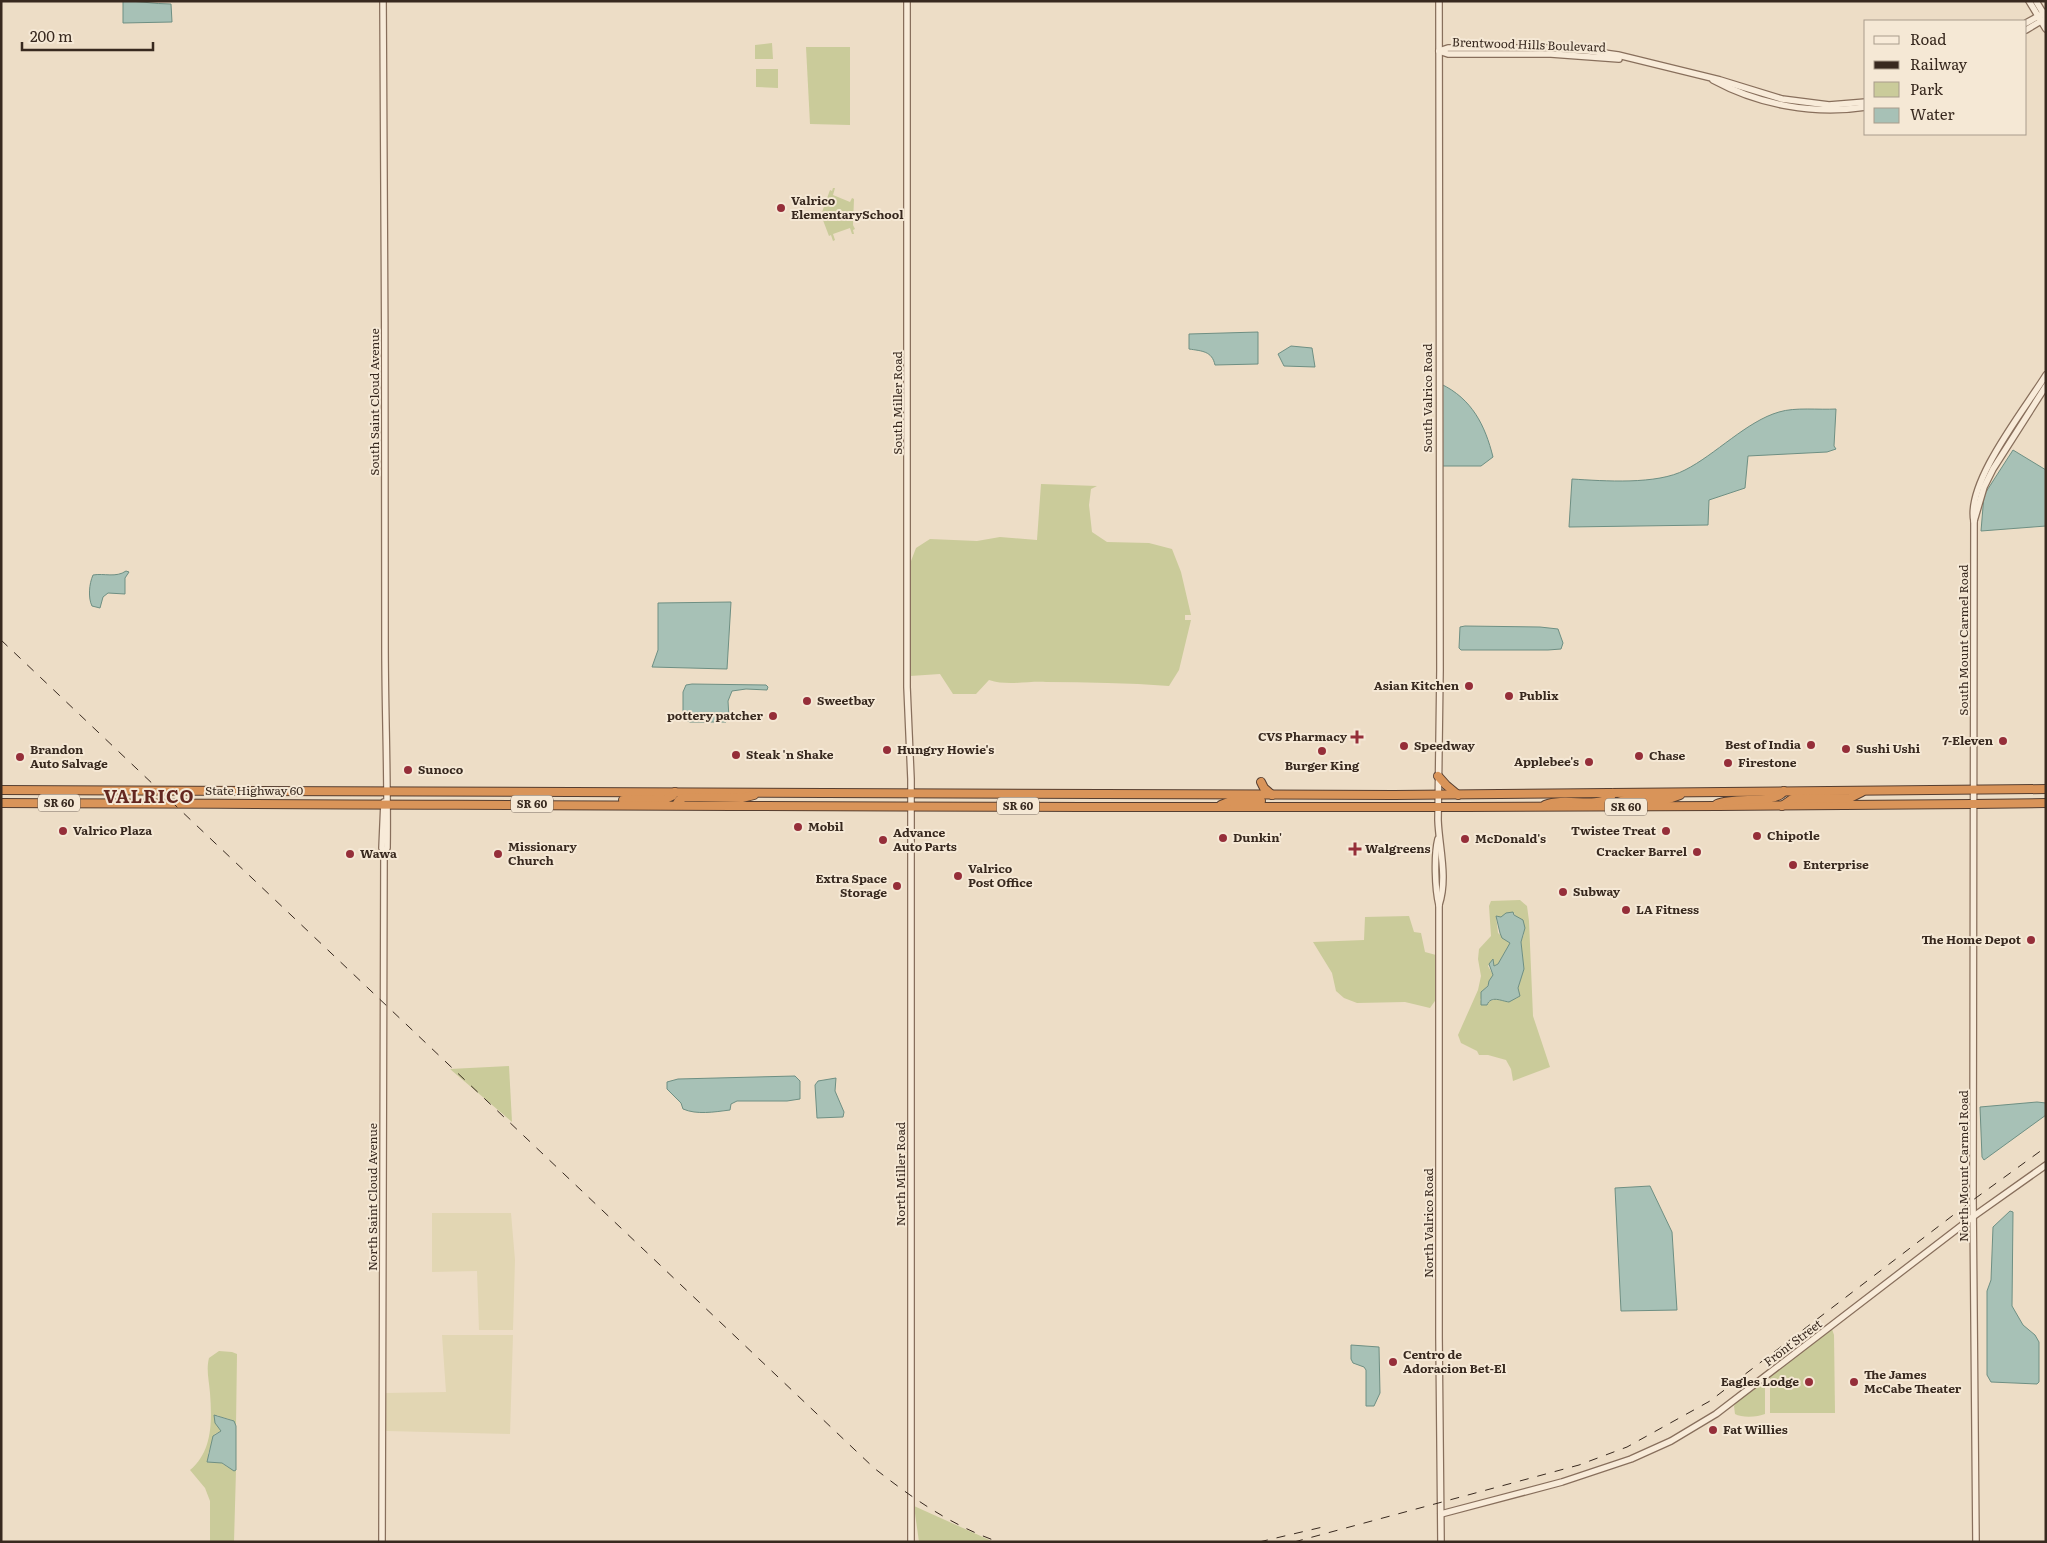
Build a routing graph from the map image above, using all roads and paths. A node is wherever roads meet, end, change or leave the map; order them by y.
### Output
1 (383, 1) edge
2 (907, 1) edge
3 (1439, 1) edge
4 (2029, 1) edge
5 (2036, 1) edge
6 (2043, 16) edge
7 (2027, 23) edge
8 (2027, 29) edge
9 (2046, 30) edge
10 (1439, 51) junction
11 (1709, 78) junction
12 (1864, 102) edge
13 (1864, 107) edge
14 (2046, 375) edge
15 (2046, 386) edge
16 (1974, 521) junction
17 (1438, 776) junction
18 (1261, 782) dead end
19 (1974, 789) junction
20 (2046, 789) edge
21 (1, 790) edge
22 (1864, 790) junction
23 (386, 791) junction
24 (1784, 791) junction
25 (675, 792) junction
26 (763, 792) junction
27 (911, 792) junction
28 (1686, 792) junction
29 (1060, 793) junction
30 (1613, 793) junction
31 (1272, 795) junction
32 (1438, 795) junction
33 (1458, 795) junction
34 (1261, 801) dead end
35 (1, 802) edge
36 (2046, 803) edge
37 (385, 804) junction
38 (591, 804) junction
39 (1974, 804) junction
40 (676, 805) junction
41 (911, 805) junction
42 (1060, 806) junction
43 (1713, 806) junction
44 (1782, 806) junction
45 (1217, 807) junction
46 (1613, 807) junction
47 (1438, 808) junction
48 (1538, 808) junction
49 (2046, 1165) edge
50 (1974, 1216) junction
51 (1441, 1514) junction
52 (382, 1542) edge
53 (911, 1542) edge
54 (1441, 1542) edge
55 (1976, 1542) edge

1 - 23 street, South Saint Cloud Avenue
2 - 27 street, South Miller Road
3 - 10 street, South Valrico Road
4 - 6 street
5 - 6 street
6 - 7 street
6 - 8 street
6 - 9 street
10 - 11 street, Brentwood Hills Boulevard
10 - 17 street, South Valrico Road
11 - 12 street, Brentwood Hills Boulevard
11 - 13 street, Brentwood Hills Boulevard
14 - 16 street, South Mount Carmel Road
15 - 16 street, South Mount Carmel Road
16 - 19 street, South Mount Carmel Road
17 - 32 street, South Valrico Road
17 - 33 highway
18 - 31 highway
19 - 20 highway, SR 60
19 - 22 highway, SR 60
19 - 39 street, North Mount Carmel Road
21 - 23 highway, SR 60
22 - 24 highway, SR 60
22 - 44 highway
23 - 25 highway, SR 60
23 - 37 street, South Saint Cloud Avenue
24 - 28 highway, SR 60
24 - 43 highway
25 - 26 highway, SR 60
25 - 38 highway
26 - 27 highway, SR 60
26 - 40 highway
27 - 29 highway, SR 60
27 - 41 street, South Miller Road
28 - 30 highway, SR 60
28 - 46 highway
29 - 31 highway, SR 60
29 - 42 highway
30 - 33 highway, SR 60
30 - 48 highway
31 - 32 highway, SR 60
32 - 33 highway, SR 60
32 - 47 street, North Valrico Road
34 - 45 highway
35 - 37 highway, State Highway 60 / SR 60
36 - 39 highway, SR 60
37 - 38 highway, SR 60
37 - 52 street, North Saint Cloud Avenue
38 - 40 highway, SR 60
39 - 44 highway, SR 60
39 - 50 street, North Mount Carmel Road
40 - 41 highway, SR 60
41 - 42 highway, SR 60
41 - 53 street, North Miller Road
42 - 45 highway, SR 60
43 - 44 highway, SR 60
43 - 46 highway, SR 60
45 - 47 highway, SR 60
46 - 48 highway, SR 60
47 - 48 highway, SR 60
47 - 51 street, North Valrico Road
49 - 50 street, Front Street
50 - 51 street, Front Street
50 - 55 street, North Mount Carmel Road
51 - 54 street, North Valrico Road

